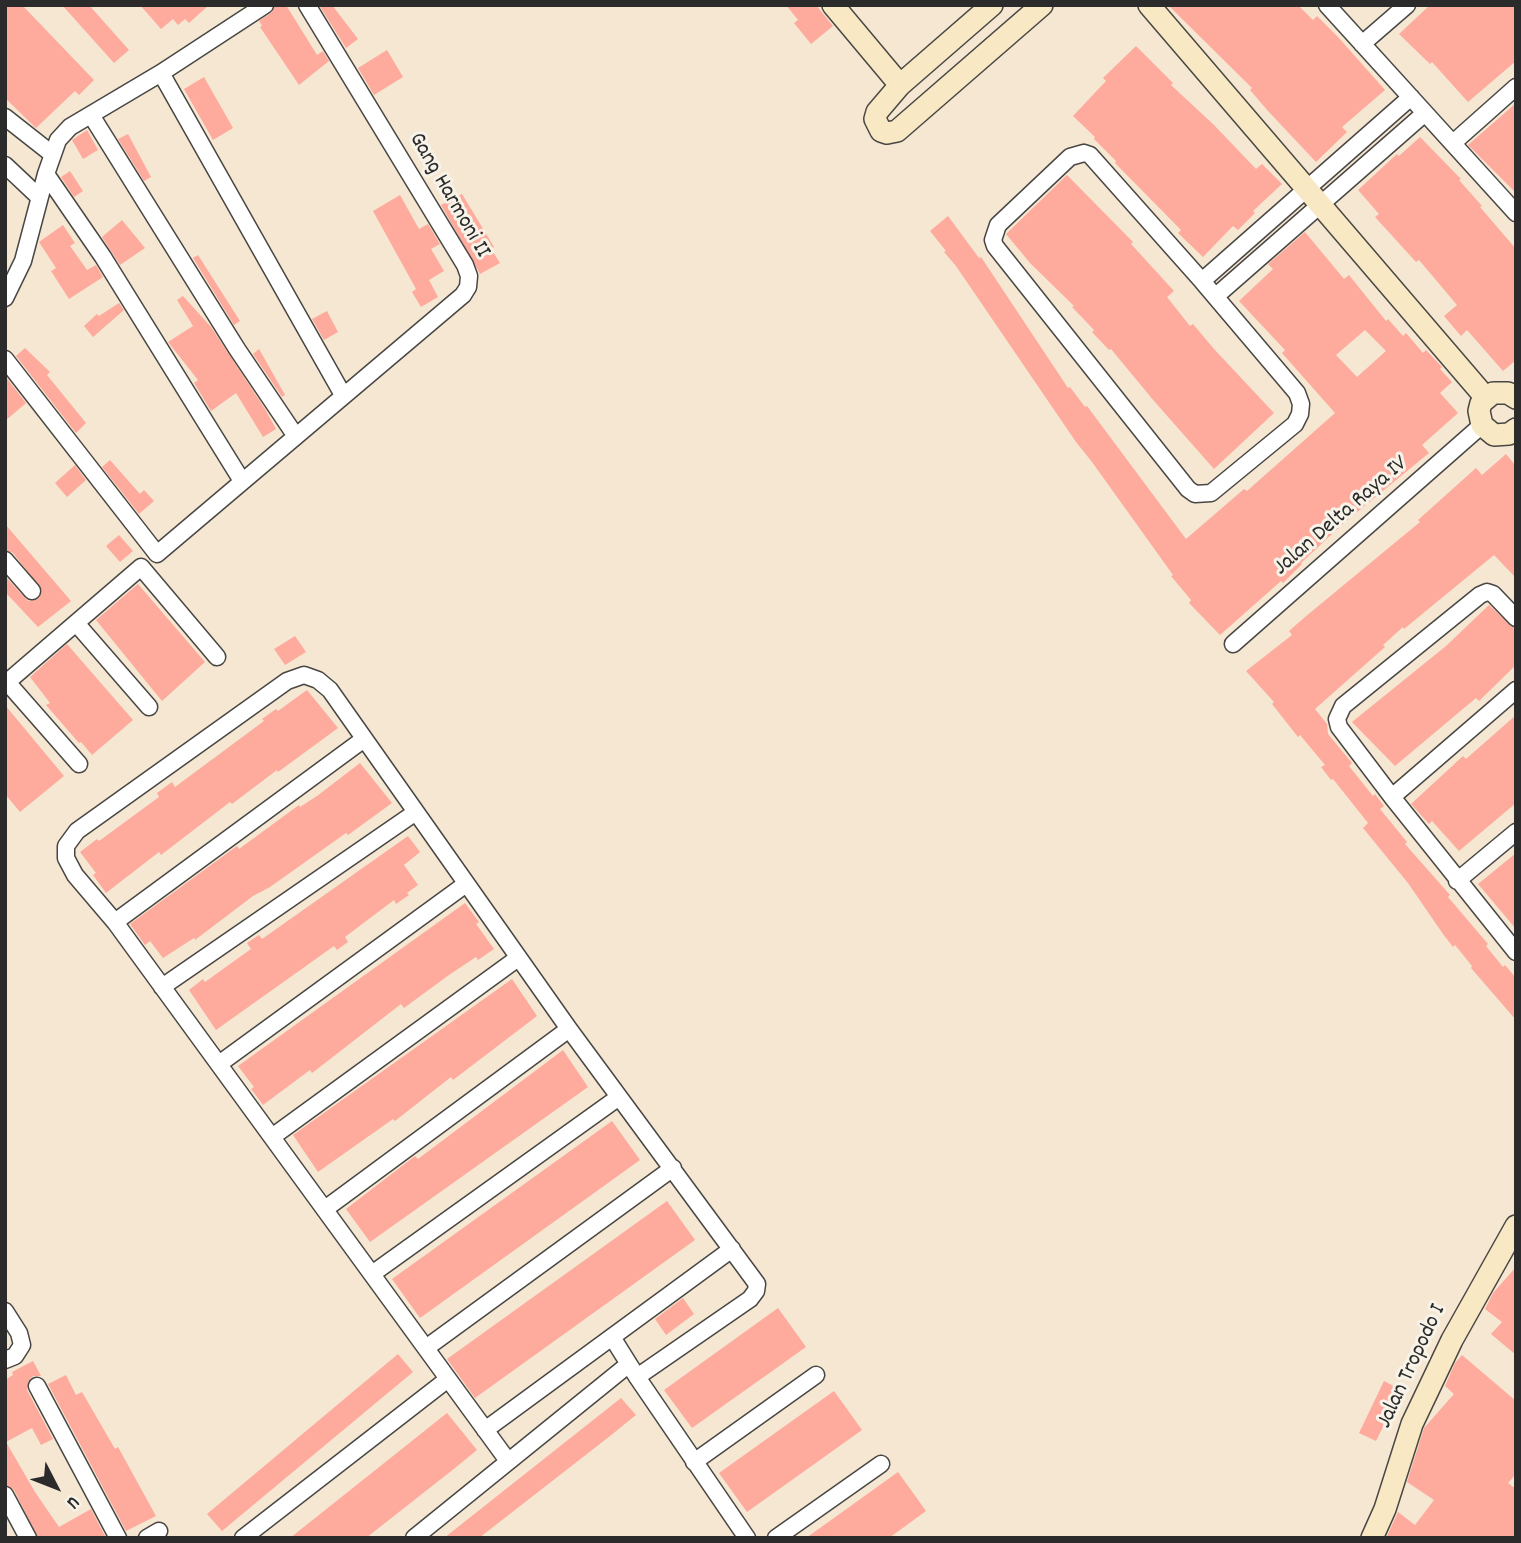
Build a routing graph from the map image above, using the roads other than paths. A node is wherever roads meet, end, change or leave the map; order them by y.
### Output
1 (265, 5) edge
2 (307, 5) edge
3 (833, 5) edge
4 (992, 5) edge
5 (1042, 5) edge
6 (1149, 5) edge
7 (1327, 5) edge
8 (1407, 5) edge
9 (1362, 44) junction
10 (161, 73) junction
11 (900, 85) junction
12 (1516, 87) edge
13 (1411, 97) junction
14 (1425, 113) junction
15 (91, 115) junction
16 (5, 117) edge
17 (1452, 143) junction
18 (52, 154) junction
19 (5, 165) edge
20 (46, 174) junction
21 (1313, 196) junction
22 (39, 197) junction
23 (1516, 213) edge
24 (1202, 281) junction
25 (1216, 296) junction
26 (5, 298) edge
27 (5, 359) edge
28 (343, 395) junction
29 (1486, 398) junction
30 (1516, 398) edge
31 (1482, 425) junction
32 (1516, 430) edge
33 (295, 435) junction
34 (242, 481) junction
35 (5, 560) edge
36 (32, 591) dead end
37 (1516, 618) edge
38 (76, 623) junction
39 (1233, 644) dead end
40 (217, 657) dead end
41 (6, 683) edge
42 (1516, 690) edge
43 (149, 707) dead end
44 (364, 739) junction
45 (79, 764) dead end
46 (1392, 797) junction
47 (416, 813) junction
48 (1516, 832) edge
49 (1457, 881) junction
50 (466, 884) junction
51 (115, 922) junction
52 (1516, 952) edge
53 (519, 958) junction
54 (162, 987) junction
55 (569, 1028) junction
56 (219, 1064) junction
57 (619, 1097) junction
58 (272, 1138) junction
59 (673, 1168) junction
60 (324, 1209) junction
61 (1516, 1226) edge
62 (732, 1249) junction
63 (372, 1274) junction
64 (5, 1311) edge
65 (612, 1337) junction
66 (425, 1348) junction
67 (5, 1360) edge
68 (633, 1371) junction
69 (816, 1375) dead end
70 (448, 1379) junction
71 (37, 1386) dead end
72 (485, 1430) junction
73 (508, 1461) junction
74 (694, 1462) junction
75 (881, 1464) dead end
76 (5, 1494) edge
77 (28, 1538) edge
78 (118, 1538) edge
79 (243, 1538) edge
80 (414, 1538) edge
81 (747, 1538) edge
82 (776, 1538) edge
83 (1372, 1538) edge

1 - 10 street
2 - 28 street, Gang Harmoni II
3 - 11 street
4 - 11 street
5 - 11 street
6 - 21 street
7 - 9 street
8 - 9 street
9 - 13 street
10 - 15 street
10 - 28 street
12 - 17 street
13 - 14 street
13 - 21 street
14 - 17 street
14 - 21 street
15 - 18 street
15 - 33 street
16 - 18 street
17 - 23 street
18 - 20 street
19 - 22 street
20 - 22 street
20 - 34 street
21 - 24 street
21 - 25 street
21 - 29 street
22 - 26 street
24 - 25 street
24 - 25 street
27 - 34 street, Gang Harmoni II
28 - 33 street, Gang Harmoni II
29 - 30 street
29 - 31 street
31 - 32 street
31 - 39 street, Jalan Delta Raya IV
33 - 34 street, Gang Harmoni II
35 - 36 street
37 - 46 street
38 - 40 street
38 - 41 street
38 - 43 street
41 - 45 street
42 - 46 street
44 - 47 street
44 - 51 street
44 - 51 street
46 - 49 street
47 - 50 street
47 - 54 street
48 - 49 street
49 - 52 street
50 - 53 street
50 - 56 street
51 - 54 street
53 - 55 street
53 - 58 street
54 - 56 street
55 - 57 street
55 - 60 street
56 - 58 street
57 - 59 street
57 - 63 street
58 - 60 street
59 - 62 street
59 - 66 street
60 - 63 street
61 - 83 street, Jalan Tropodo I
62 - 65 street
62 - 68 street
63 - 66 street
64 - 67 street
65 - 68 street
65 - 72 street
66 - 70 street
68 - 73 street
68 - 74 street
69 - 74 street
70 - 72 street
70 - 79 street
71 - 78 street
72 - 73 street
73 - 80 street
74 - 81 street
75 - 82 street
76 - 77 street

